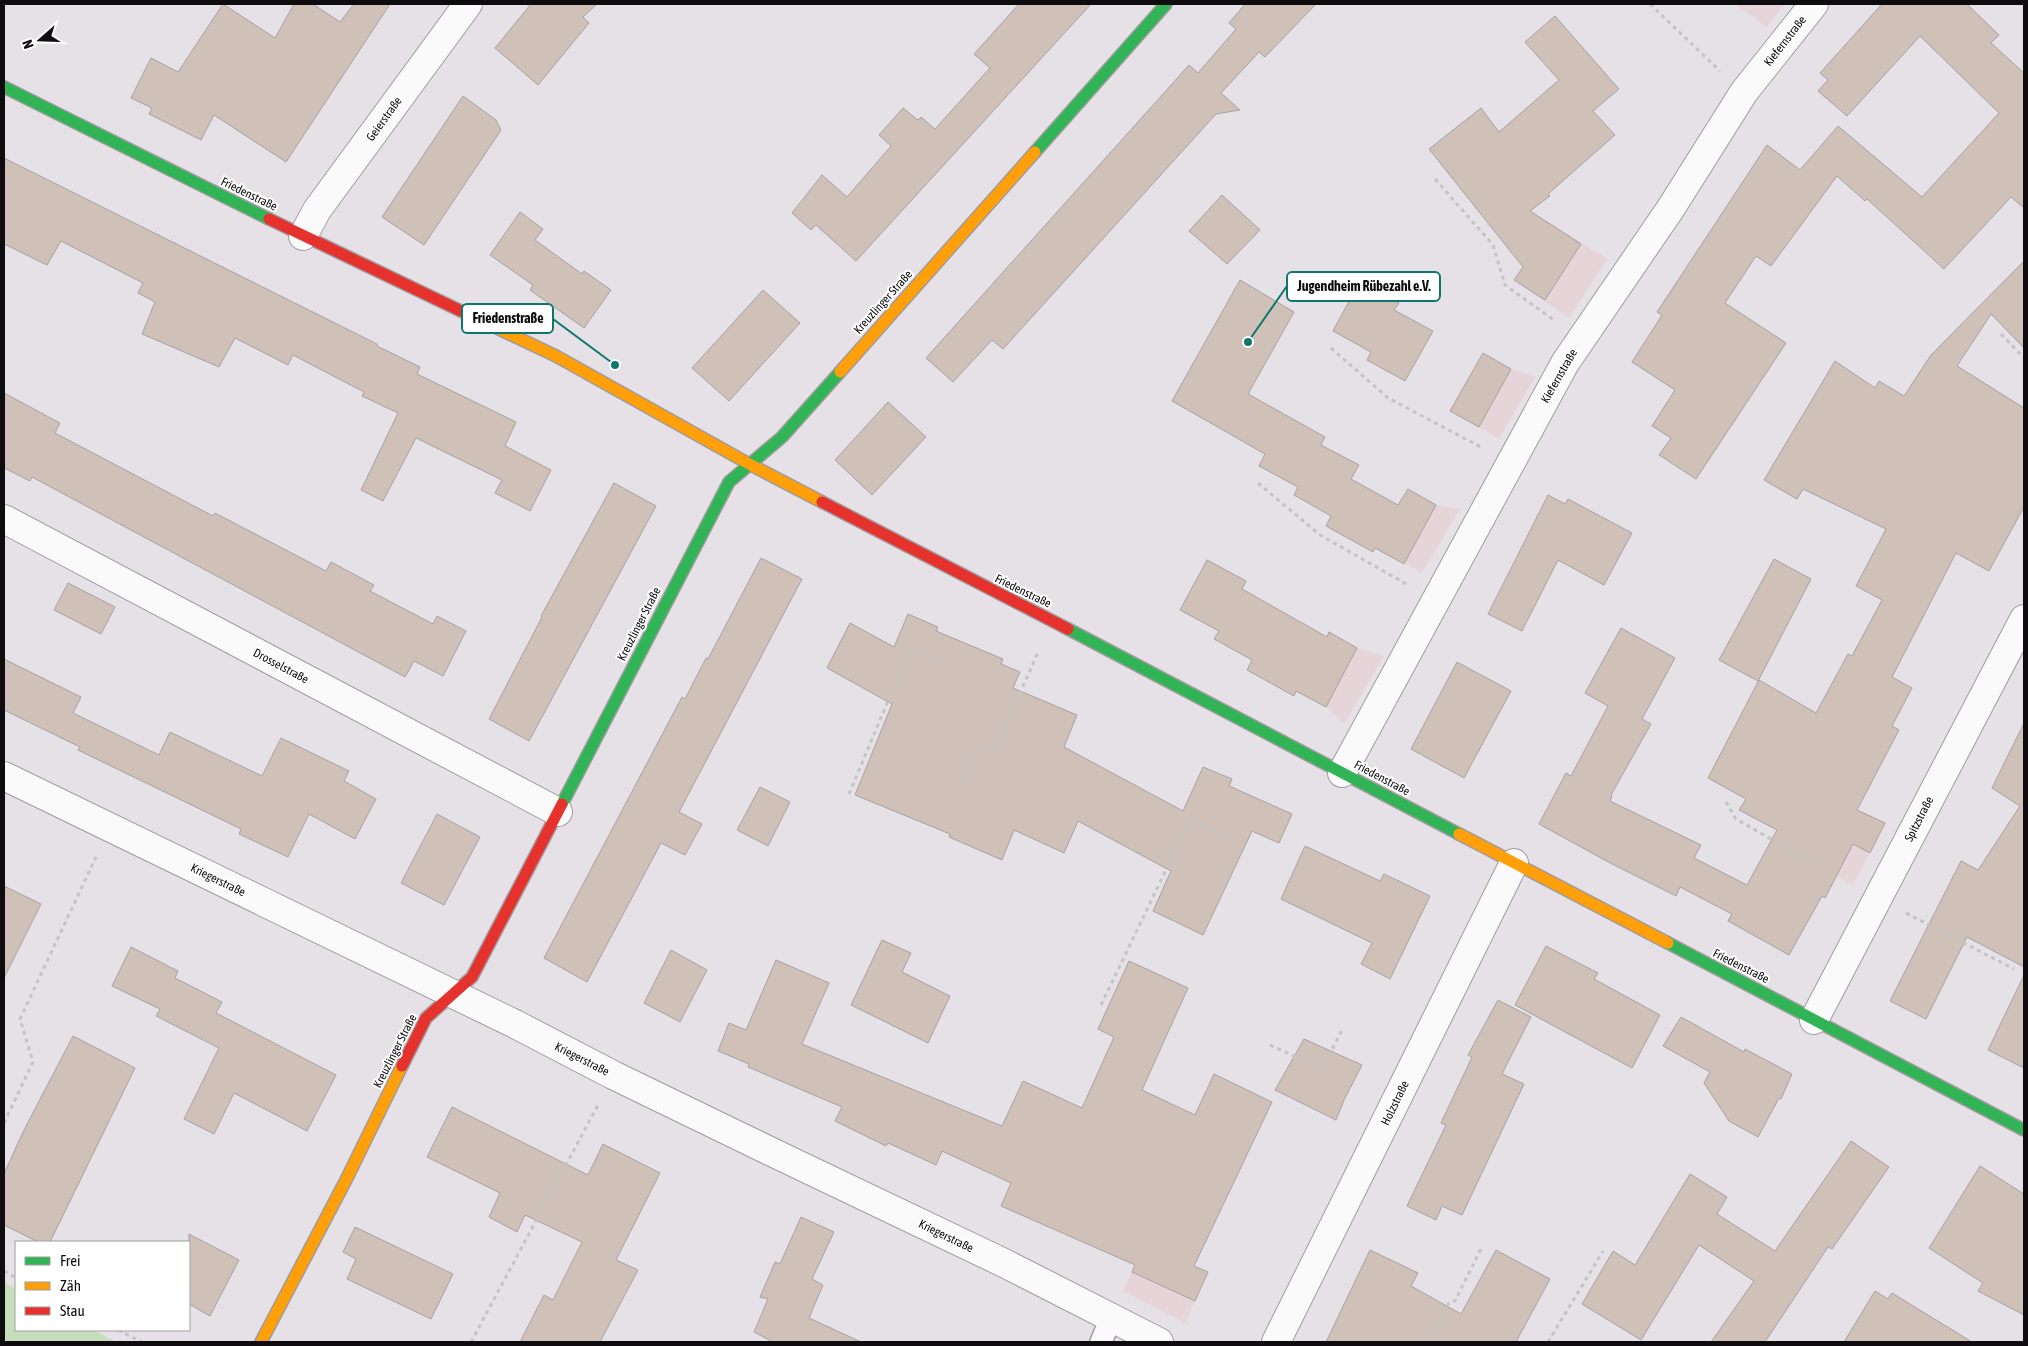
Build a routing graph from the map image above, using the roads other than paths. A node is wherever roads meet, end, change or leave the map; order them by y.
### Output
1 (468, 4) edge
2 (1166, 4) edge
3 (1814, 4) edge
4 (4, 87) edge
5 (303, 236) junction
6 (751, 465) junction
7 (4, 519) edge
8 (2024, 619) edge
9 (1342, 773) junction
10 (4, 776) edge
11 (558, 812) junction
12 (1514, 863) junction
13 (452, 995) junction
14 (1814, 1020) junction
15 (2024, 1130) edge
16 (1106, 1330) edge
17 (261, 1342) edge
18 (1159, 1342) edge
19 (1276, 1342) edge

1 - 5 street, Geierstraße
2 - 6 street, Kreuzlinger Straße
3 - 9 street, Kiefernstraße
4 - 5 street, Friedenstraße
5 - 6 street, Friedenstraße
6 - 9 street, Friedenstraße
6 - 11 street, Kreuzlinger Straße
7 - 11 street, Drosselstraße
8 - 14 street, Spitzstraße
9 - 12 street, Friedenstraße
10 - 13 street, Kriegerstraße
11 - 13 street, Kreuzlinger Straße
12 - 14 street, Friedenstraße
12 - 19 street, Holzstraße
13 - 16 street, Kriegerstraße
13 - 17 street, Kreuzlinger Straße
14 - 15 street, Friedenstraße
16 - 18 street, Kriegerstraße

